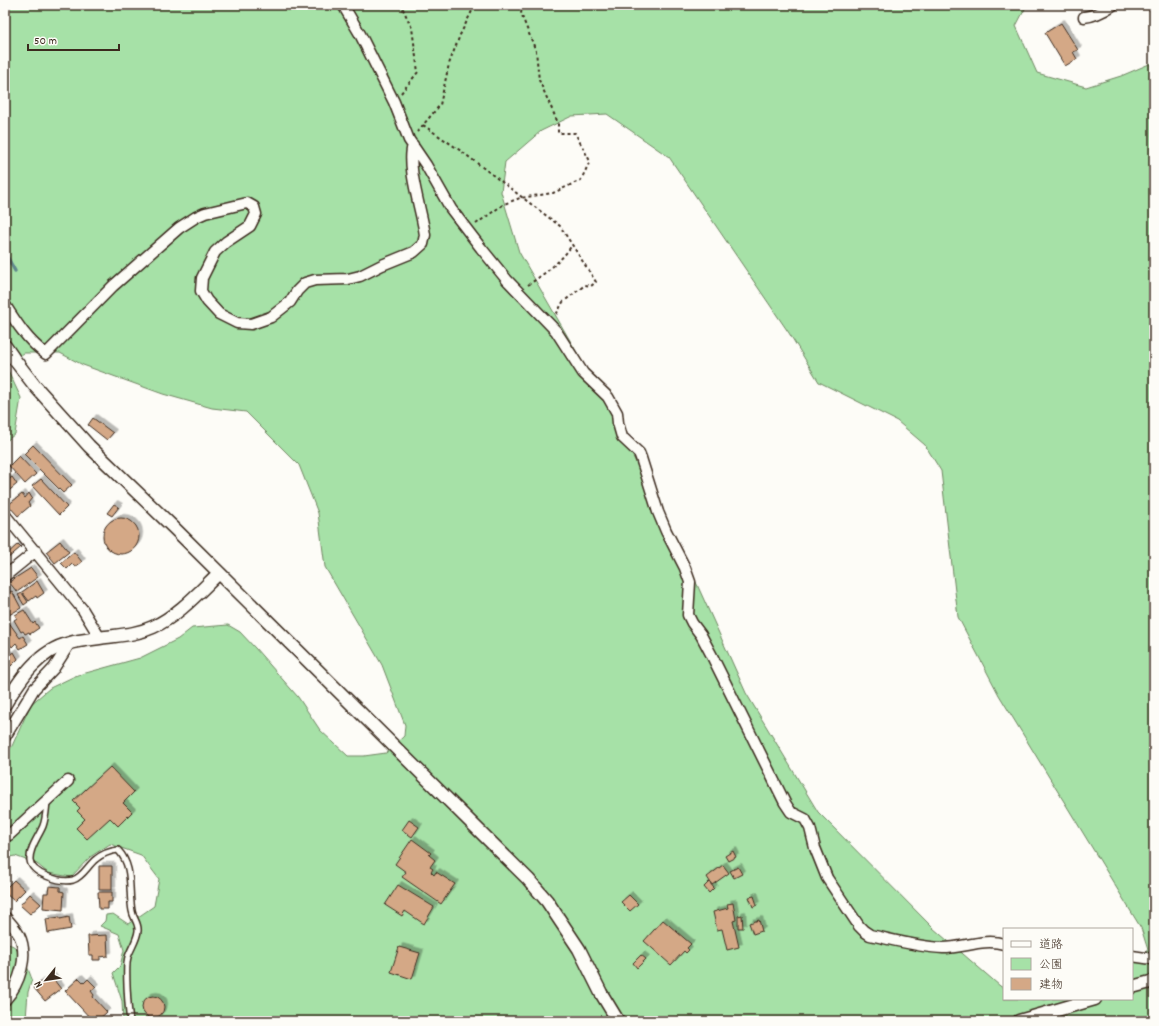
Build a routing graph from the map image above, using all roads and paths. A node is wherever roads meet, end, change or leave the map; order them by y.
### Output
1 (343, 5) edge
2 (401, 5) edge
3 (475, 5) edge
4 (522, 5) edge
5 (1113, 5) edge
6 (1084, 17) dead end
7 (394, 102) junction
8 (423, 125) junction
9 (411, 142) junction
10 (522, 198) junction
11 (467, 230) junction
12 (572, 245) junction
13 (519, 292) junction
14 (5, 305) edge
15 (550, 325) junction
16 (5, 346) edge
17 (5, 515) edge
18 (36, 551) junction
19 (219, 573) junction
20 (5, 576) edge
21 (100, 638) junction
22 (70, 643) junction
23 (5, 704) edge
24 (5, 736) edge
25 (68, 781) dead end
26 (47, 800) junction
27 (5, 835) edge
28 (5, 917) edge
29 (1003, 944) edge
30 (1133, 956) edge
31 (1153, 958) edge
32 (1154, 981) edge
33 (1133, 988) edge
34 (5, 1000) edge
35 (1092, 1000) edge
36 (130, 1021) edge
37 (618, 1021) edge
38 (1019, 1021) edge

1 - 7 street
2 - 7 path
3 - 8 path
4 - 10 path
5 - 6 street
7 - 9 street
8 - 9 path
8 - 10 path
9 - 11 street
9 - 14 street
10 - 11 path
10 - 12 path
11 - 13 street
12 - 13 path
12 - 15 path
13 - 15 street
15 - 29 street
16 - 19 street
17 - 18 street
18 - 20 street
18 - 21 street
19 - 21 street
19 - 37 street
21 - 22 street
22 - 23 street
22 - 24 street
25 - 26 street
26 - 27 street
26 - 36 lane
28 - 34 street
30 - 31 street
32 - 33 street
35 - 38 street

